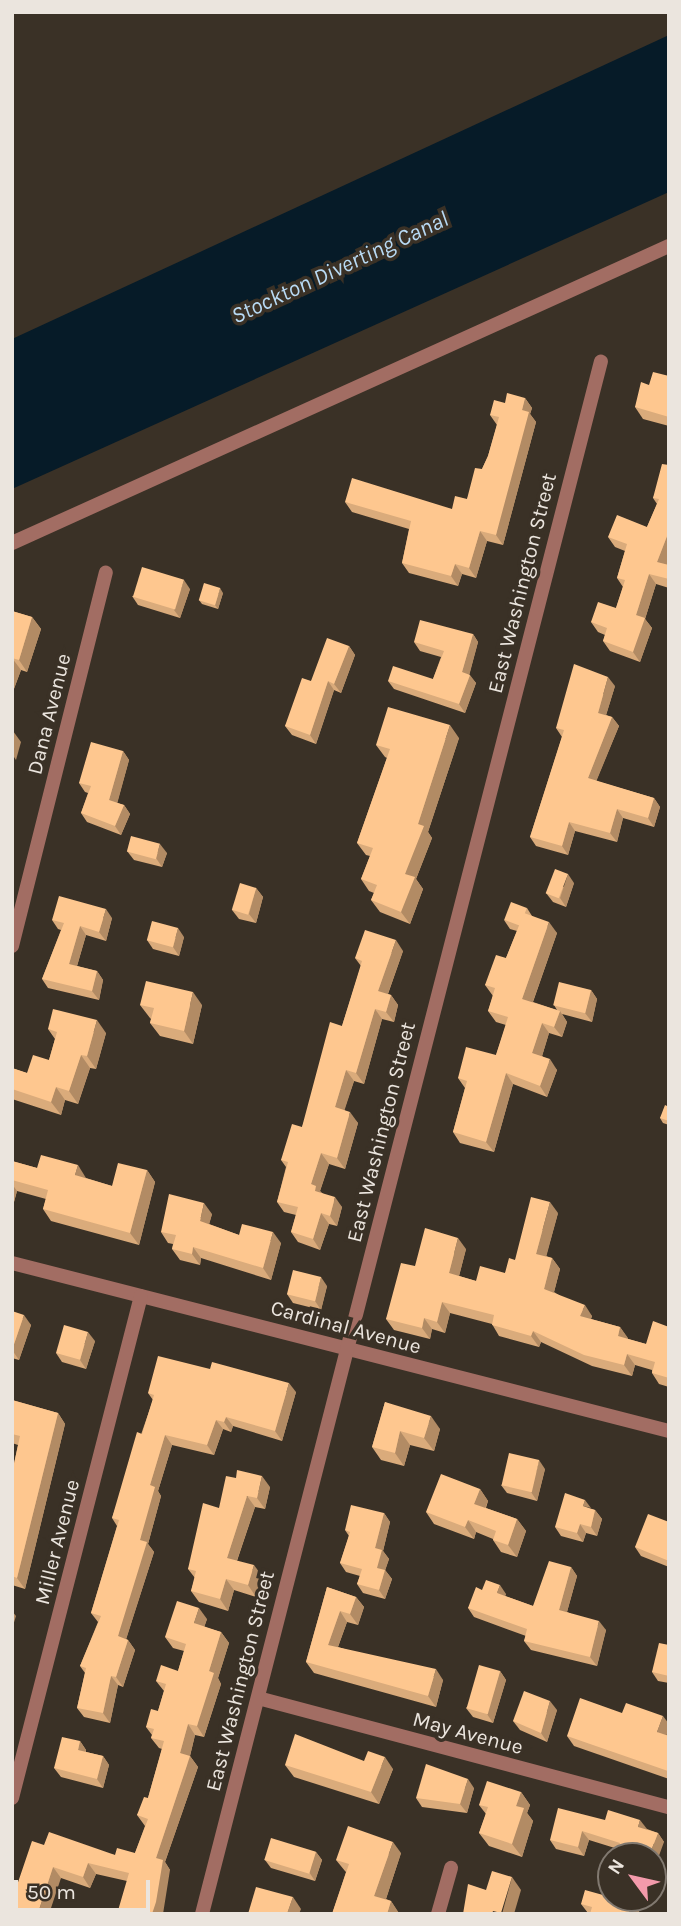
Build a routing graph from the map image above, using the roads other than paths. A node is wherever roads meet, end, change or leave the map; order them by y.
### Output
1 (669, 246) edge
2 (601, 360) dead end
3 (12, 543) edge
4 (106, 573) dead end
5 (12, 946) edge
6 (12, 1263) edge
7 (141, 1296) junction
8 (347, 1350) junction
9 (669, 1431) edge
10 (258, 1698) junction
11 (12, 1798) edge
12 (669, 1807) edge
13 (451, 1868) dead end
14 (202, 1914) edge
15 (438, 1914) edge

1 - 3 street
2 - 8 street, East Washington Street
4 - 5 street, Dana Avenue
6 - 7 street, Cardinal Avenue
7 - 8 street, Cardinal Avenue
7 - 11 street, Miller Avenue
8 - 9 street, Cardinal Avenue
8 - 10 street, East Washington Street
10 - 12 street, May Avenue
10 - 14 street, East Washington Street
13 - 15 street

